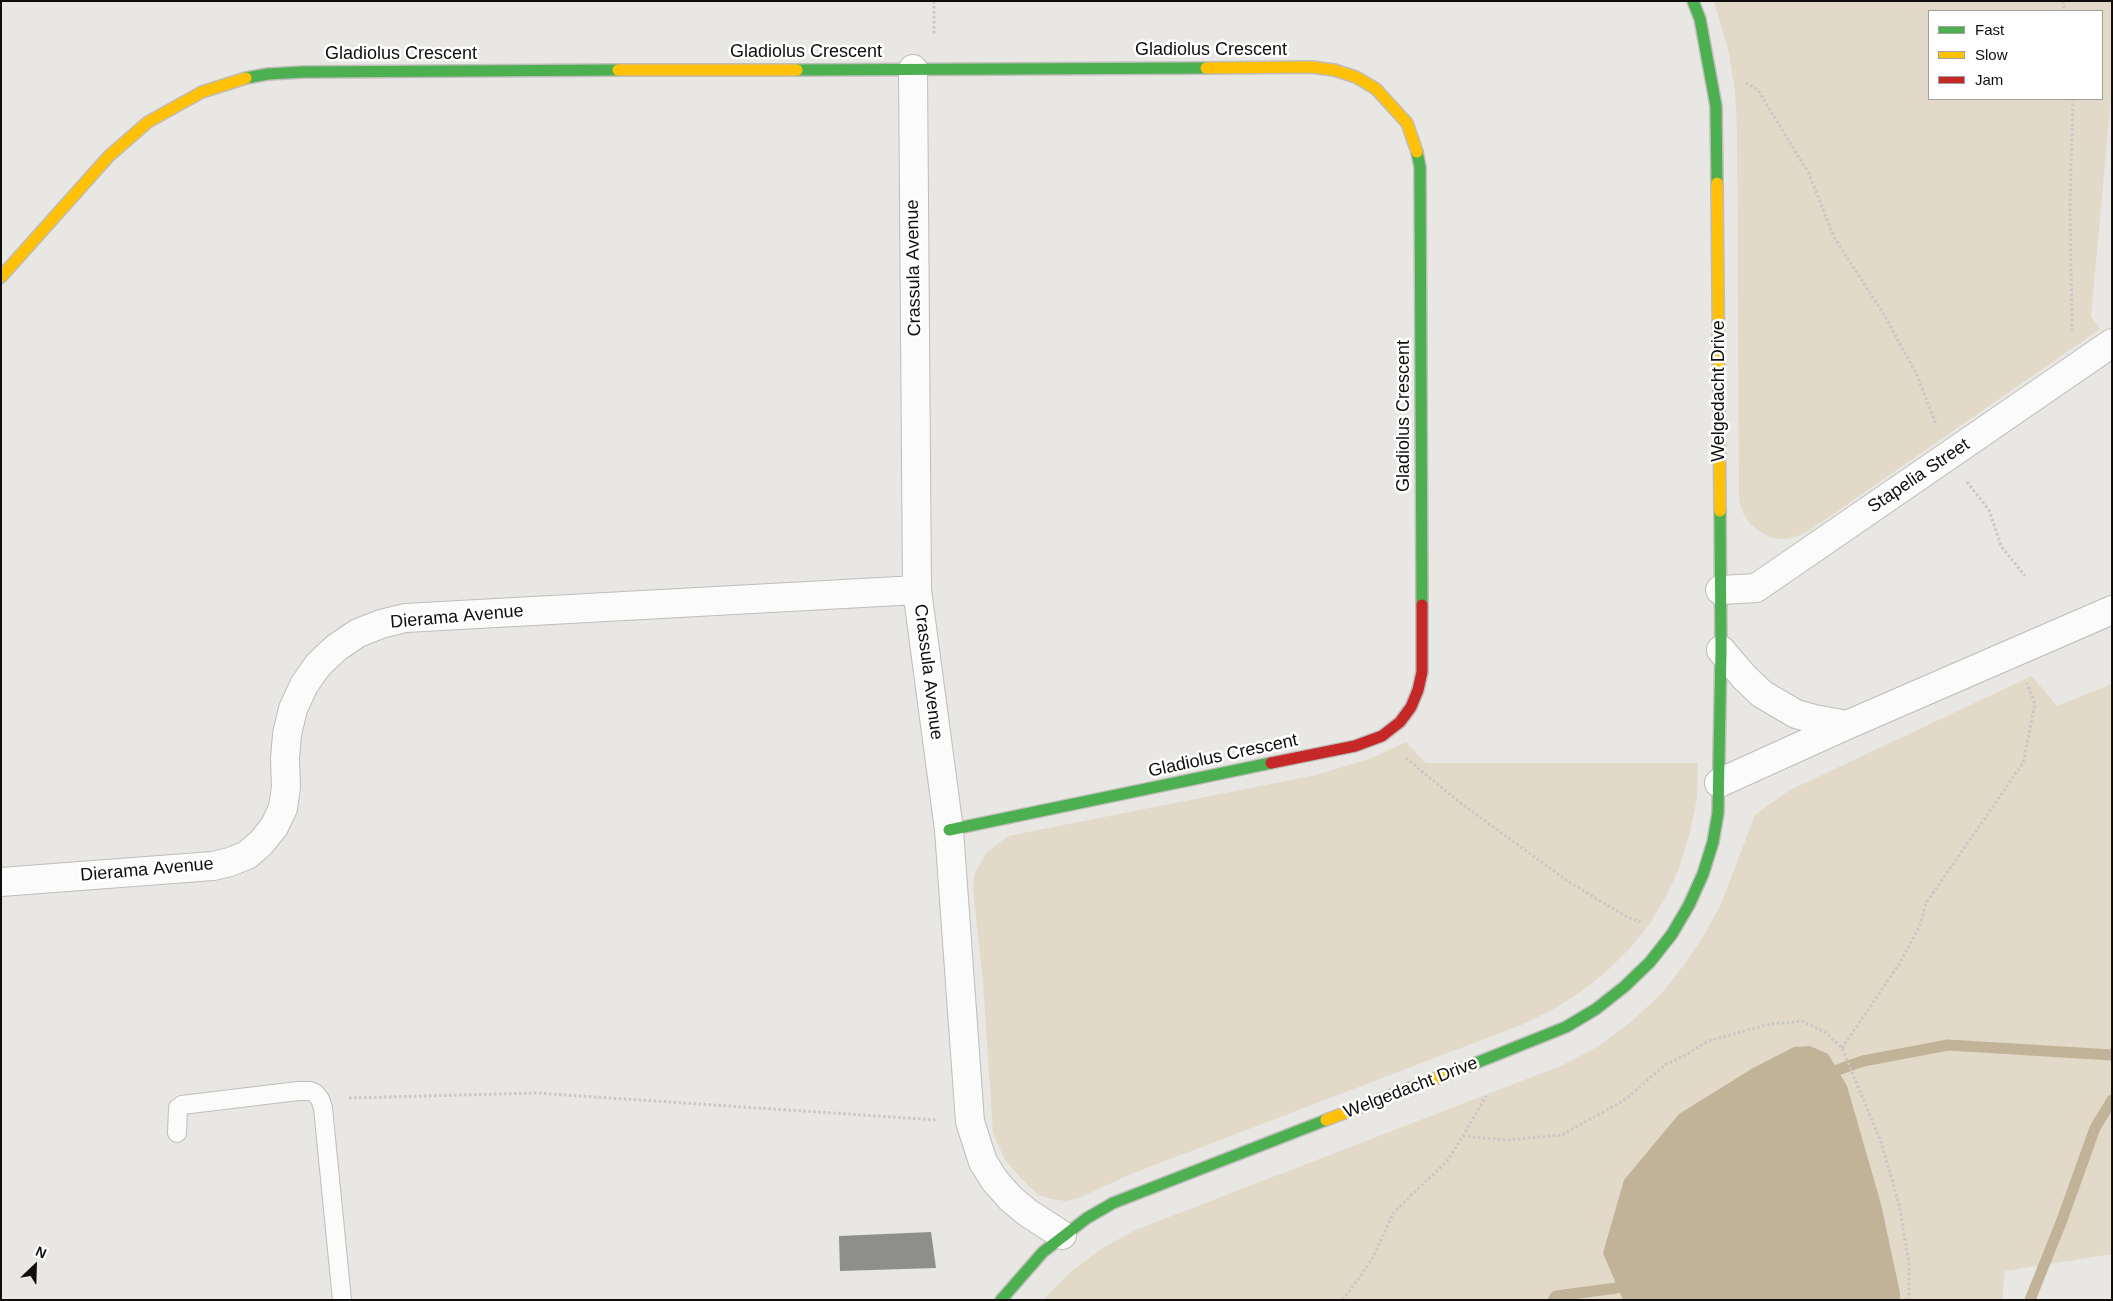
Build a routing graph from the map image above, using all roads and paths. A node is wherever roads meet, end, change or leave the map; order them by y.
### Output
1 (1693, 1) edge
2 (913, 68) junction
3 (1744, 82) dead end
4 (2073, 100) edge
5 (1, 277) edge
6 (2112, 343) edge
7 (2083, 363) junction
8 (1938, 431) dead end
9 (1965, 479) dead end
10 (2025, 576) dead end
11 (917, 590) junction
12 (1720, 590) junction
13 (2112, 610) edge
14 (1721, 650) junction
15 (2024, 676) dead end
16 (1846, 725) junction
17 (1394, 727) junction
18 (1719, 783) junction
19 (949, 830) junction
20 (1, 882) edge
21 (1672, 934) junction
22 (1842, 1048) junction
23 (1486, 1094) dead end
24 (320, 1099) junction
25 (970, 1122) junction
26 (178, 1133) dead end
27 (1463, 1136) junction
28 (1062, 1235) junction
29 (342, 1300) edge
30 (1001, 1300) edge
31 (1343, 1300) edge
32 (1909, 1300) edge

1 - 12 street, Welgedacht Drive
2 - 5 street, Gladiolus Crescent
2 - 11 street, Crassula Avenue
2 - 17 street, Gladiolus Crescent
3 - 8 path
4 - 7 path
6 - 7 street, Stapelia Street
7 - 12 street, Stapelia Street
9 - 10 path
11 - 19 street, Crassula Avenue
11 - 20 street, Dierama Avenue
12 - 14 street, Welgedacht Drive
13 - 16 street
14 - 16 street
14 - 18 street, Welgedacht Drive
15 - 22 path
16 - 18 street
17 - 19 street, Gladiolus Crescent
17 - 21 path
18 - 21 street, Welgedacht Drive
19 - 25 street, Crassula Avenue
21 - 28 street, Welgedacht Drive
22 - 27 path
22 - 32 path
23 - 27 path
24 - 25 path
24 - 26 lane
24 - 29 lane
25 - 28 street, Crassula Avenue
27 - 31 path
28 - 30 street, Welgedacht Drive

